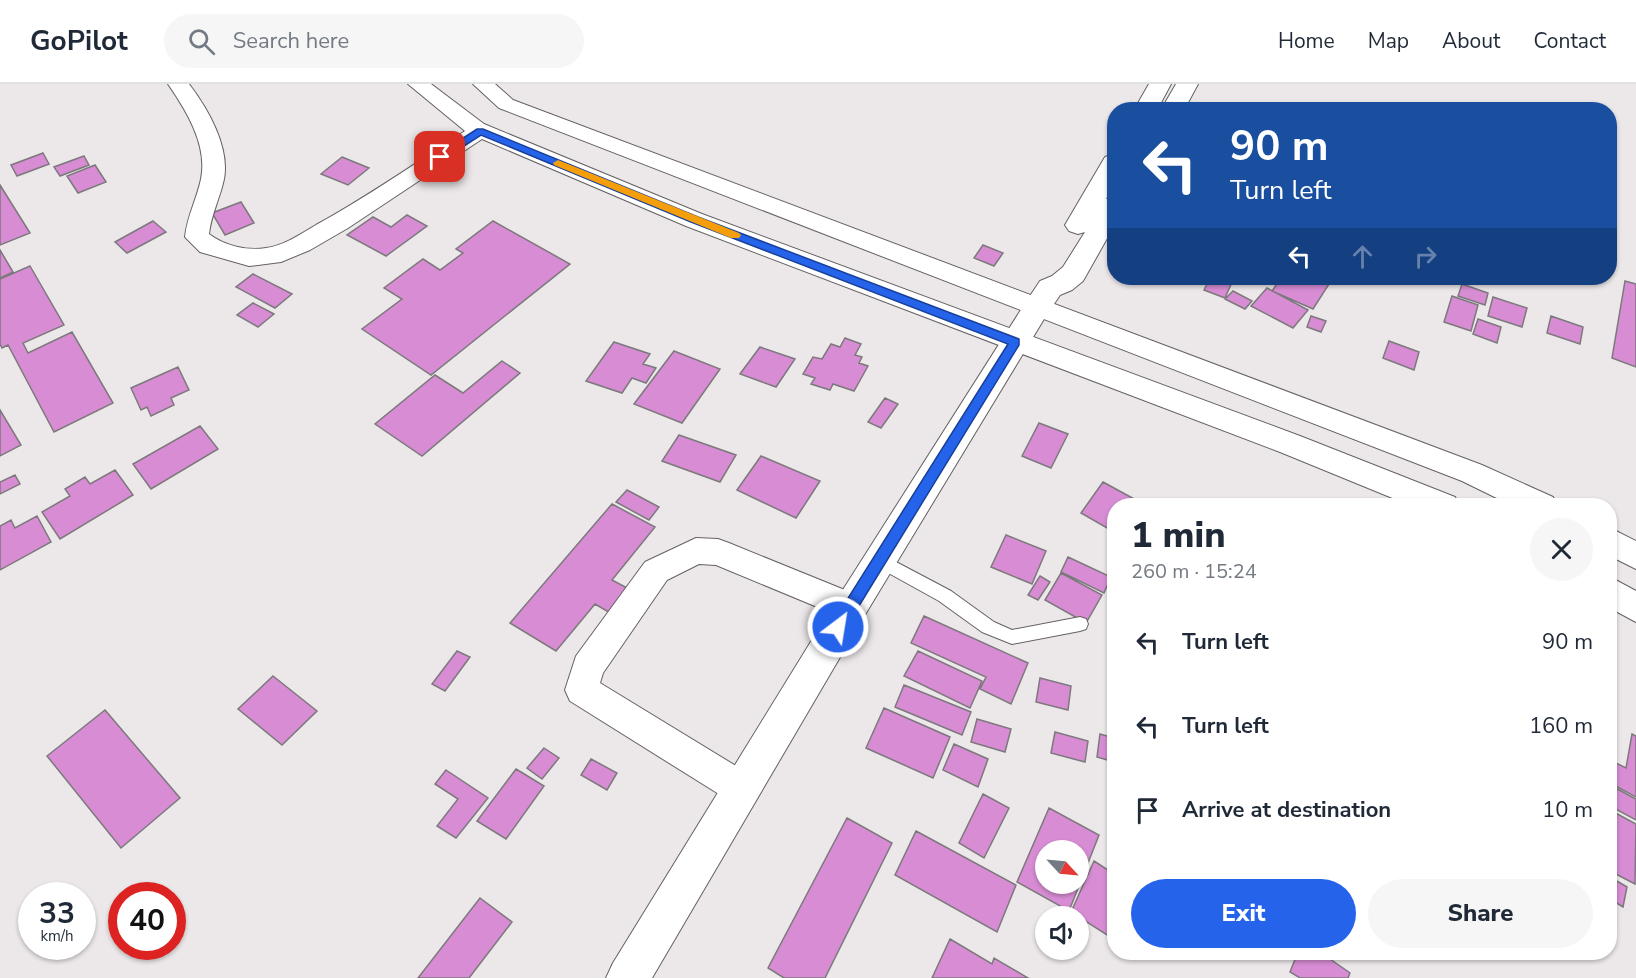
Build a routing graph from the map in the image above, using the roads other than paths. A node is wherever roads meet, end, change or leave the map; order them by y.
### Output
1 (178, 84) edge
2 (418, 84) edge
3 (483, 84) edge
4 (1160, 84) edge
5 (1187, 84) edge
6 (1150, 102) edge
7 (1177, 102) edge
8 (480, 131) junction
9 (1107, 174) edge
10 (1107, 217) edge
11 (1040, 303) junction
12 (1017, 339) junction
13 (1425, 498) edge
14 (1526, 498) edge
15 (1617, 545) edge
16 (1636, 556) edge
17 (879, 560) junction
18 (1617, 596) edge
19 (850, 607) junction
20 (1636, 608) edge
21 (1080, 624) dead end
22 (742, 789) junction
23 (628, 978) edge

1 - 8 street
2 - 8 street
3 - 11 street
4 - 6 street
5 - 7 street
8 - 12 street
9 - 11 street
10 - 11 street
11 - 12 street
11 - 14 street
12 - 13 street
12 - 17 street
15 - 16 street
17 - 19 street
17 - 21 lane
18 - 20 street
19 - 22 street
19 - 22 street
22 - 23 street

